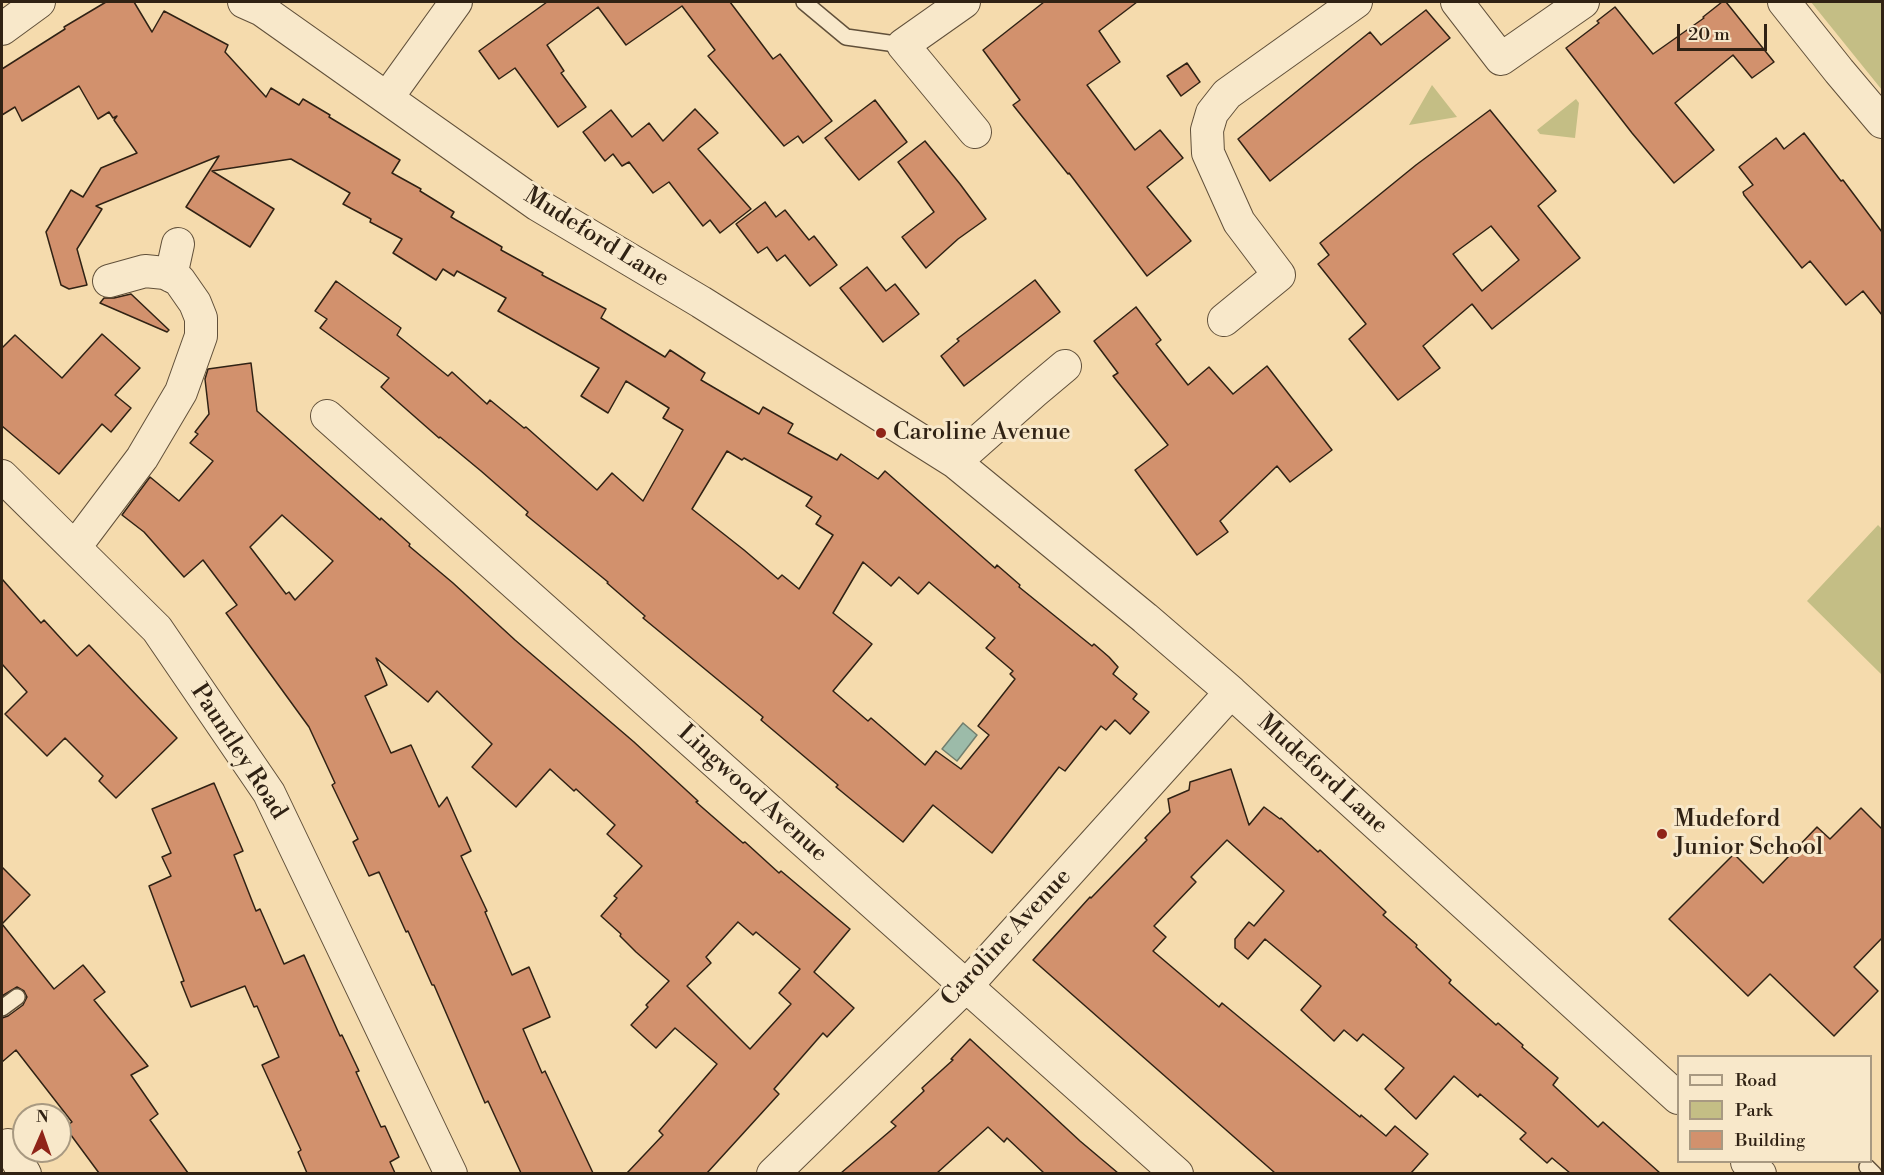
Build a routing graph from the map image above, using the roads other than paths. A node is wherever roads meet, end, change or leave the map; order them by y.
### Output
1 (39, 2) edge
2 (244, 2) edge
3 (456, 2) edge
4 (804, 2) edge
5 (963, 2) edge
6 (1356, 2) edge
7 (1457, 2) edge
8 (1583, 2) edge
9 (1784, 2) edge
10 (2, 29) edge
11 (903, 45) junction
12 (387, 98) junction
13 (1882, 122) edge
14 (975, 132) dead end
15 (178, 244) dead end
16 (171, 276) junction
17 (109, 281) dead end
18 (1224, 320) dead end
19 (1065, 366) dead end
20 (327, 416) dead end
21 (955, 462) junction
22 (2, 476) edge
23 (75, 547) junction
24 (1231, 692) junction
25 (967, 985) junction
26 (17, 996) dead end
27 (2, 1008) edge
28 (1677, 1097) edge
29 (8, 1145) dead end
30 (25, 1173) edge
31 (452, 1173) edge
32 (773, 1173) edge
33 (1177, 1173) edge

1 - 10 street
2 - 12 street, Mudeford Lane
3 - 12 street
4 - 11 lane
5 - 11 street
6 - 18 street
7 - 8 street
9 - 13 street
11 - 14 street
12 - 21 street, Mudeford Lane
15 - 16 street
16 - 17 street
16 - 23 street
19 - 21 street
20 - 25 street, Lingwood Avenue
21 - 24 street, Mudeford Lane
22 - 23 street, Pauntley Road
23 - 31 street, Pauntley Road
24 - 25 street, Caroline Avenue
24 - 28 street, Mudeford Lane
25 - 32 street, Caroline Avenue
25 - 33 street, Lingwood Avenue
26 - 27 lane
29 - 30 street

